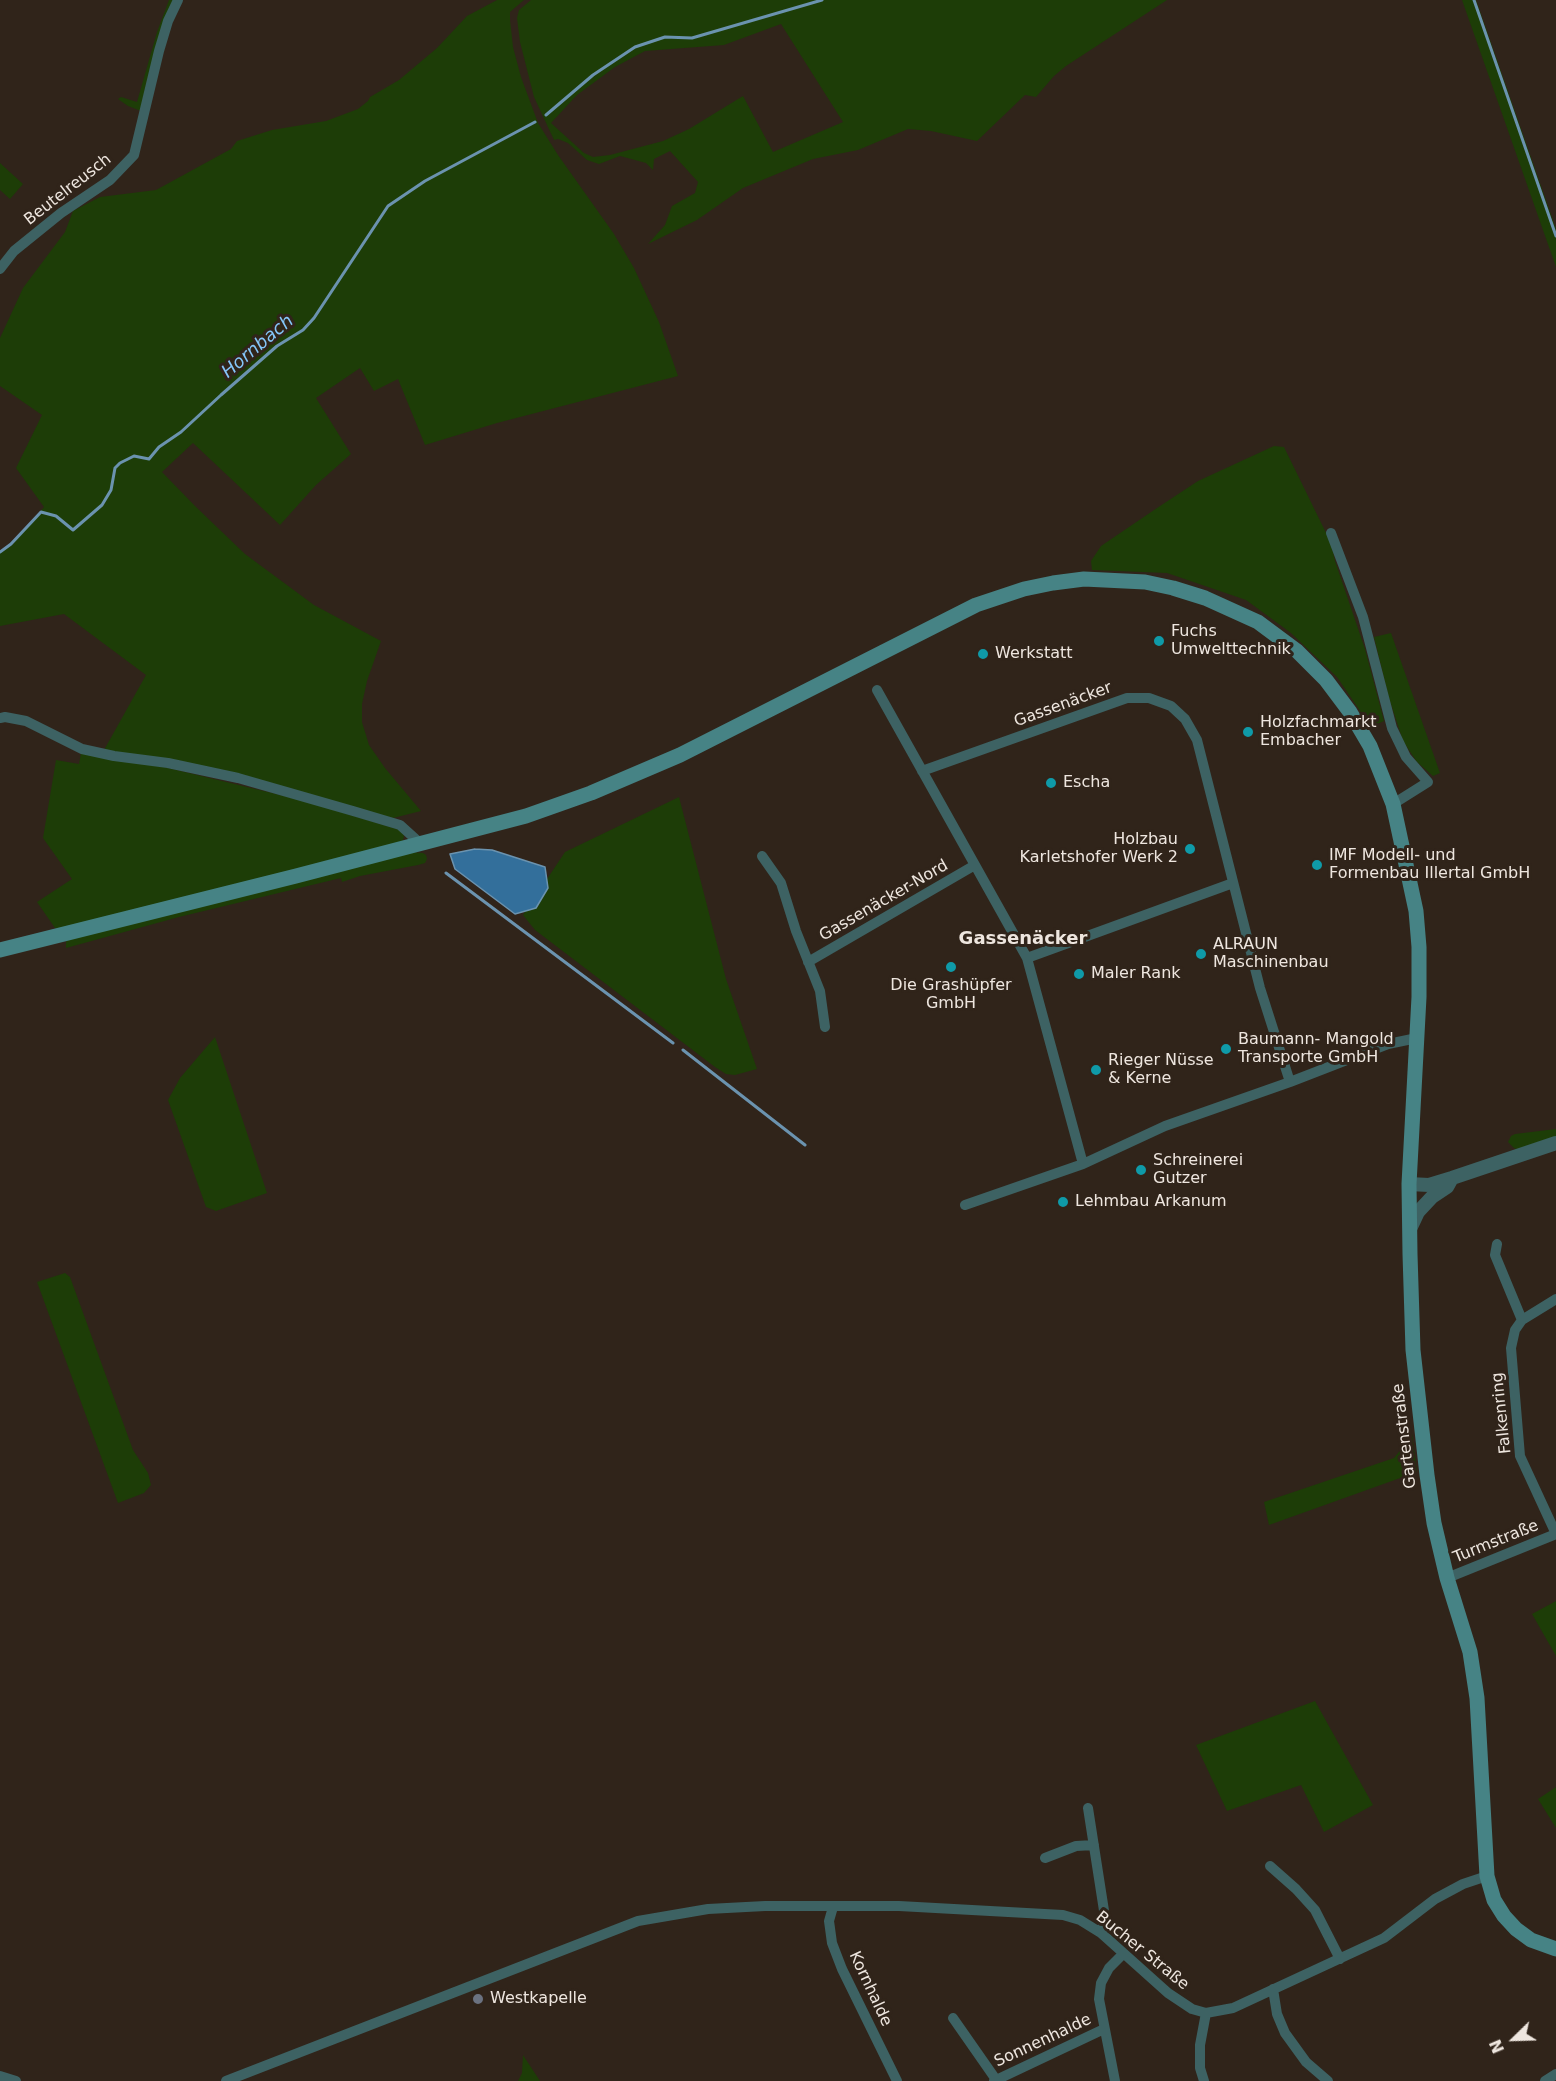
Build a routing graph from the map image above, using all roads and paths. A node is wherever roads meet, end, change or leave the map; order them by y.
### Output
1 (178, 0) edge
2 (0, 269) edge
3 (1330, 533) dead end
4 (877, 690) dead end
5 (0, 718) edge
6 (922, 771) junction
7 (1393, 804) junction
8 (421, 844) junction
9 (762, 856) dead end
10 (975, 865) junction
11 (1233, 883) junction
12 (0, 950) edge
13 (1027, 958) junction
14 (808, 962) junction
15 (825, 1027) dead end
16 (1417, 1038) junction
17 (1290, 1082) junction
18 (1556, 1143) edge
19 (1083, 1164) junction
20 (1452, 1178) junction
21 (1409, 1184) junction
22 (965, 1205) dead end
23 (1409, 1231) junction
24 (1497, 1244) dead end
25 (1556, 1299) edge
26 (1522, 1320) junction
27 (1556, 1534) edge
28 (1447, 1578) junction
29 (1088, 1808) dead end
30 (1094, 1845) junction
31 (1045, 1858) dead end
32 (1270, 1866) dead end
33 (1487, 1876) junction
34 (832, 1907) junction
35 (1101, 1933) junction
36 (1556, 1949) edge
37 (1124, 1954) junction
38 (1340, 1959) junction
39 (1273, 1989) junction
40 (1206, 2013) junction
41 (953, 2018) dead end
42 (1104, 2029) junction
43 (1556, 2074) edge
44 (0, 2076) edge
45 (16, 2081) edge
46 (226, 2081) edge
47 (897, 2081) edge
48 (996, 2081) edge
49 (1115, 2081) edge
50 (1204, 2081) edge
51 (1328, 2081) edge
52 (1545, 2081) edge

1 - 2 street, Beutelreusch
3 - 7 street
4 - 6 street
5 - 8 street
6 - 10 street
6 - 11 street, Gassenäcker
7 - 8 main road, Gartenstraße
7 - 16 main road, Gartenstraße
8 - 12 main road, Gartenstraße
9 - 14 street, Gassenäcker-Nord
10 - 13 street
10 - 14 street, Gassenäcker-Nord
11 - 13 street
11 - 17 street, Gassenäcker
13 - 19 street
14 - 15 street, Gassenäcker-Nord
16 - 17 street
16 - 21 main road, Gartenstraße
17 - 19 street
18 - 20 street
19 - 22 street
20 - 21 street
20 - 23 street
21 - 23 main road, Gartenstraße
23 - 28 main road, Gartenstraße
24 - 26 street
25 - 26 street
26 - 27 street, Falkenring
27 - 28 street, Turmstraße
28 - 33 main road, Gartenstraße
29 - 30 street
30 - 31 street
30 - 35 street
32 - 38 street
33 - 36 main road, Gartenstraße
33 - 38 street
34 - 35 street, Bucher Straße
34 - 46 street, Bucher Straße
34 - 47 street, Kornhalde
35 - 37 street, Bucher Straße
37 - 40 street, Bucher Straße
37 - 42 street
38 - 39 street
39 - 40 street
39 - 51 street
40 - 50 street
41 - 48 street
42 - 48 street, Sonnenhalde
42 - 49 street
43 - 52 street
44 - 45 street

